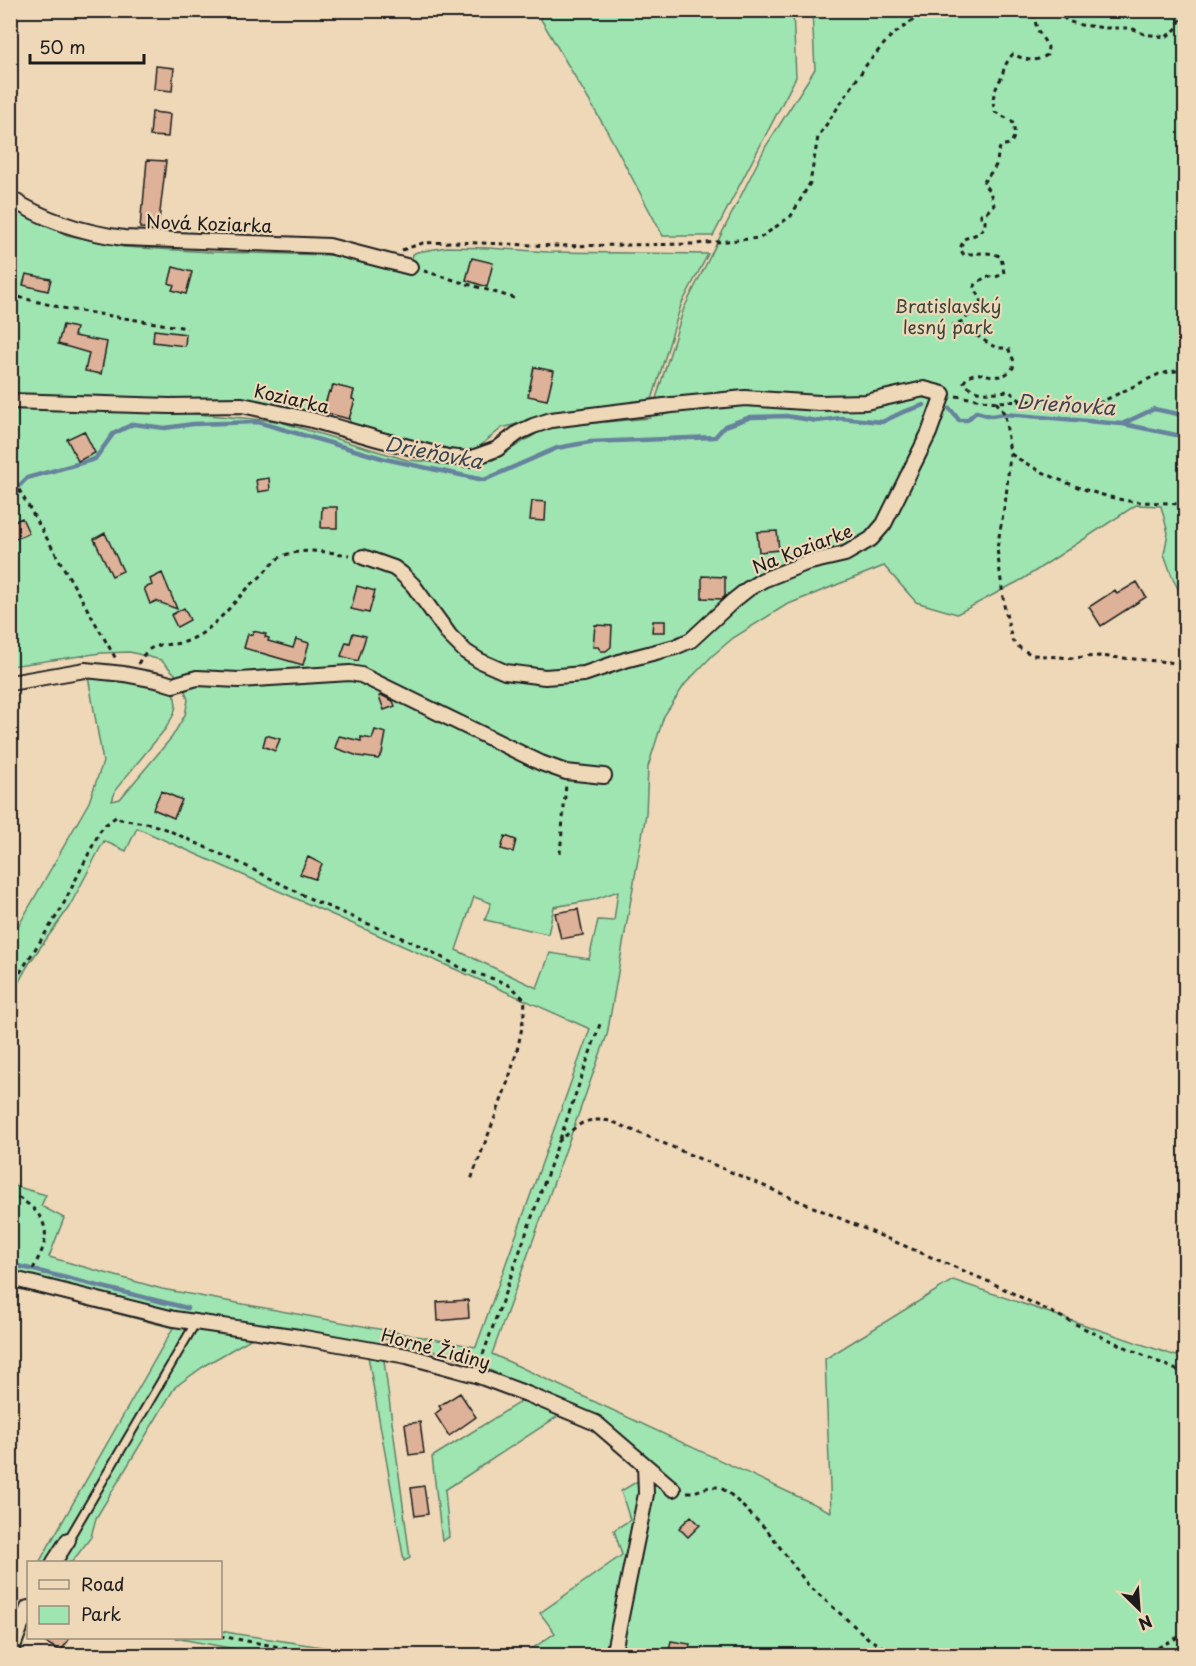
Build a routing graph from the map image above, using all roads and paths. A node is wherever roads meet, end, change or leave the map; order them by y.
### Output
1 (927, 10) edge
2 (1035, 10) edge
3 (1057, 10) edge
4 (1185, 10) edge
5 (10, 198) edge
6 (386, 259) junction
7 (411, 267) joint
8 (10, 295) edge
9 (514, 298) dead end
10 (187, 328) dead end
11 (1185, 369) edge
12 (944, 394) junction
13 (10, 401) edge
14 (1022, 401) junction
15 (996, 402) junction
16 (1010, 454) junction
17 (10, 474) edge
18 (1185, 505) edge
19 (363, 557) joint
20 (1185, 666) edge
21 (128, 675) junction
22 (10, 683) edge
23 (567, 772) junction
24 (604, 776) dead end
25 (560, 854) dead end
26 (10, 988) edge
27 (600, 1024) dead end
28 (559, 1141) junction
29 (471, 1180) dead end
30 (10, 1193) edge
31 (10, 1278) edge
32 (27, 1282) junction
33 (196, 1322) junction
34 (1185, 1372) edge
35 (476, 1375) junction
36 (645, 1466) junction
37 (673, 1489) joint
38 (68, 1540) joint
39 (55, 1561) edge
40 (27, 1611) edge
41 (1185, 1633) edge
42 (222, 1636) edge
43 (10, 1654) edge
44 (328, 1656) edge
45 (613, 1656) edge
46 (897, 1656) edge
47 (1142, 1656) edge

1 - 6 path
2 - 14 path
3 - 4 path
5 - 6 street, Nová Koziarka
6 - 7 street, Nová Koziarka
7 - 9 path
8 - 10 path
11 - 14 path
12 - 13 street, Koziarka
12 - 15 path
12 - 19 street, Na Koziarke
14 - 15 path
15 - 16 path
16 - 18 path
16 - 20 path
17 - 21 path
19 - 21 path
21 - 22 street
21 - 23 street
23 - 24 street
23 - 25 path
26 - 29 path
27 - 28 path
28 - 34 path
28 - 35 path
30 - 32 path
31 - 32 street, Horné Židiny
32 - 33 street, Horné Židiny
33 - 35 street, Horné Židiny
33 - 38 lane
35 - 36 street, Horné Židiny
36 - 37 street, Horné Židiny
36 - 45 street
37 - 46 path
38 - 39 street
40 - 43 street
41 - 47 path
42 - 44 path

